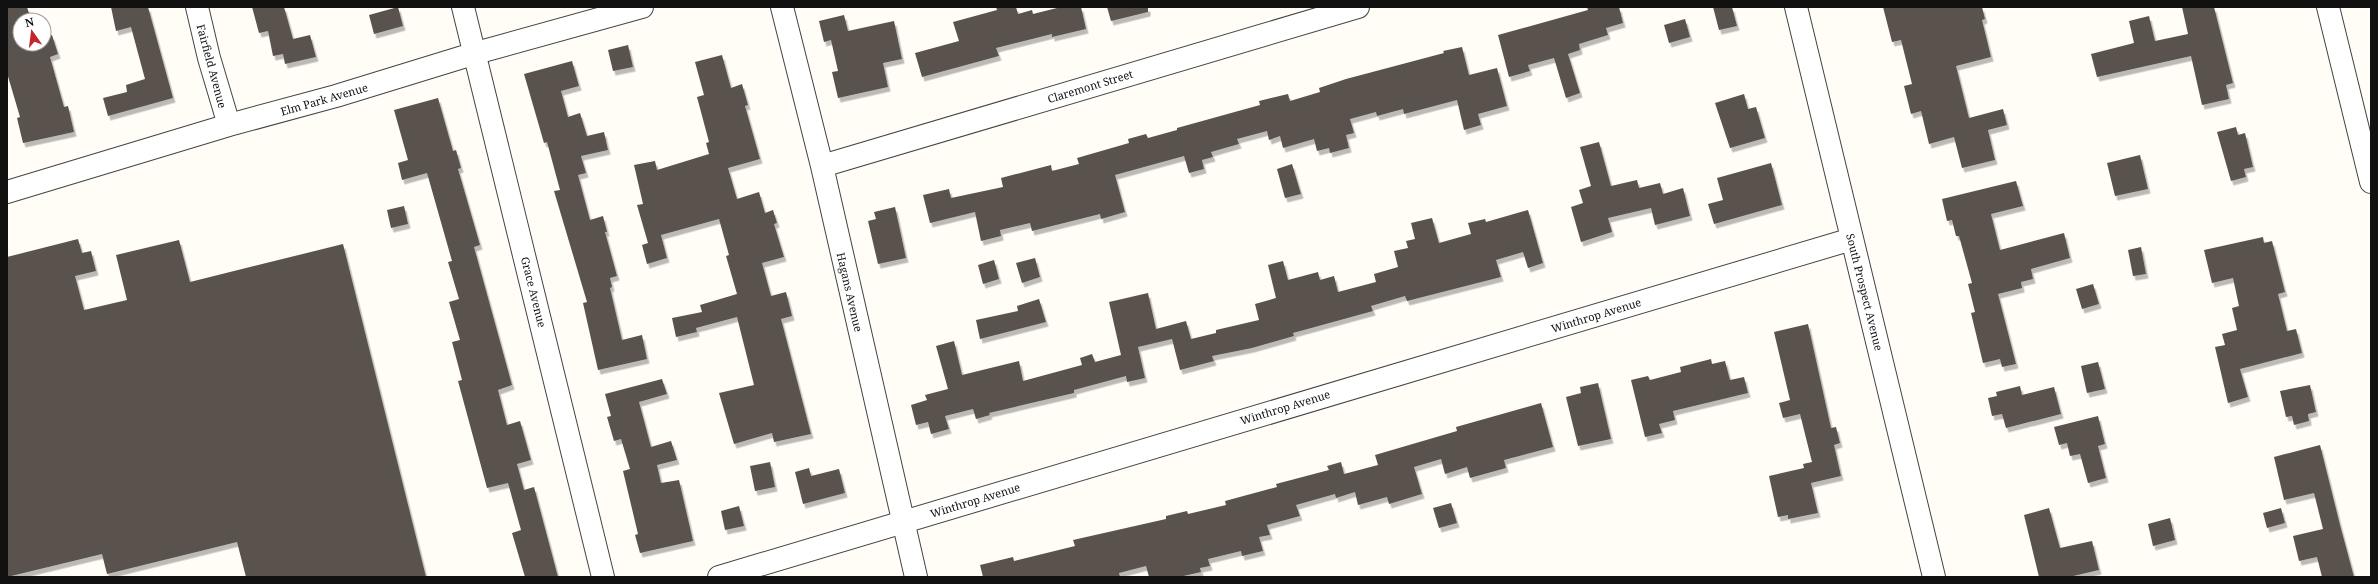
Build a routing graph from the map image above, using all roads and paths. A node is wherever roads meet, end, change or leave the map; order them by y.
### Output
1 (196, 7) edge
2 (463, 7) edge
3 (642, 7) edge
4 (782, 7) edge
5 (1358, 7) edge
6 (1796, 7) edge
7 (2328, 7) edge
8 (476, 53) junction
9 (229, 126) junction
10 (822, 166) junction
11 (2371, 182) edge
12 (7, 192) edge
13 (1852, 239) junction
14 (902, 521) junction
15 (603, 577) edge
16 (719, 577) edge
17 (916, 577) edge
18 (1934, 577) edge

1 - 9 street, Fairfield Avenue
2 - 8 street, Grace Avenue
3 - 8 street, Elm Park Avenue
4 - 10 street, Hagans Avenue
5 - 10 street, Claremont Street
6 - 13 street, South Prospect Avenue
7 - 11 street
8 - 9 street, Elm Park Avenue
8 - 15 street, Grace Avenue
9 - 12 street, Elm Park Avenue
10 - 14 street, Hagans Avenue
13 - 14 street, Winthrop Avenue
13 - 18 street, South Prospect Avenue
14 - 16 street, Winthrop Avenue
14 - 17 street, Hagans Avenue

